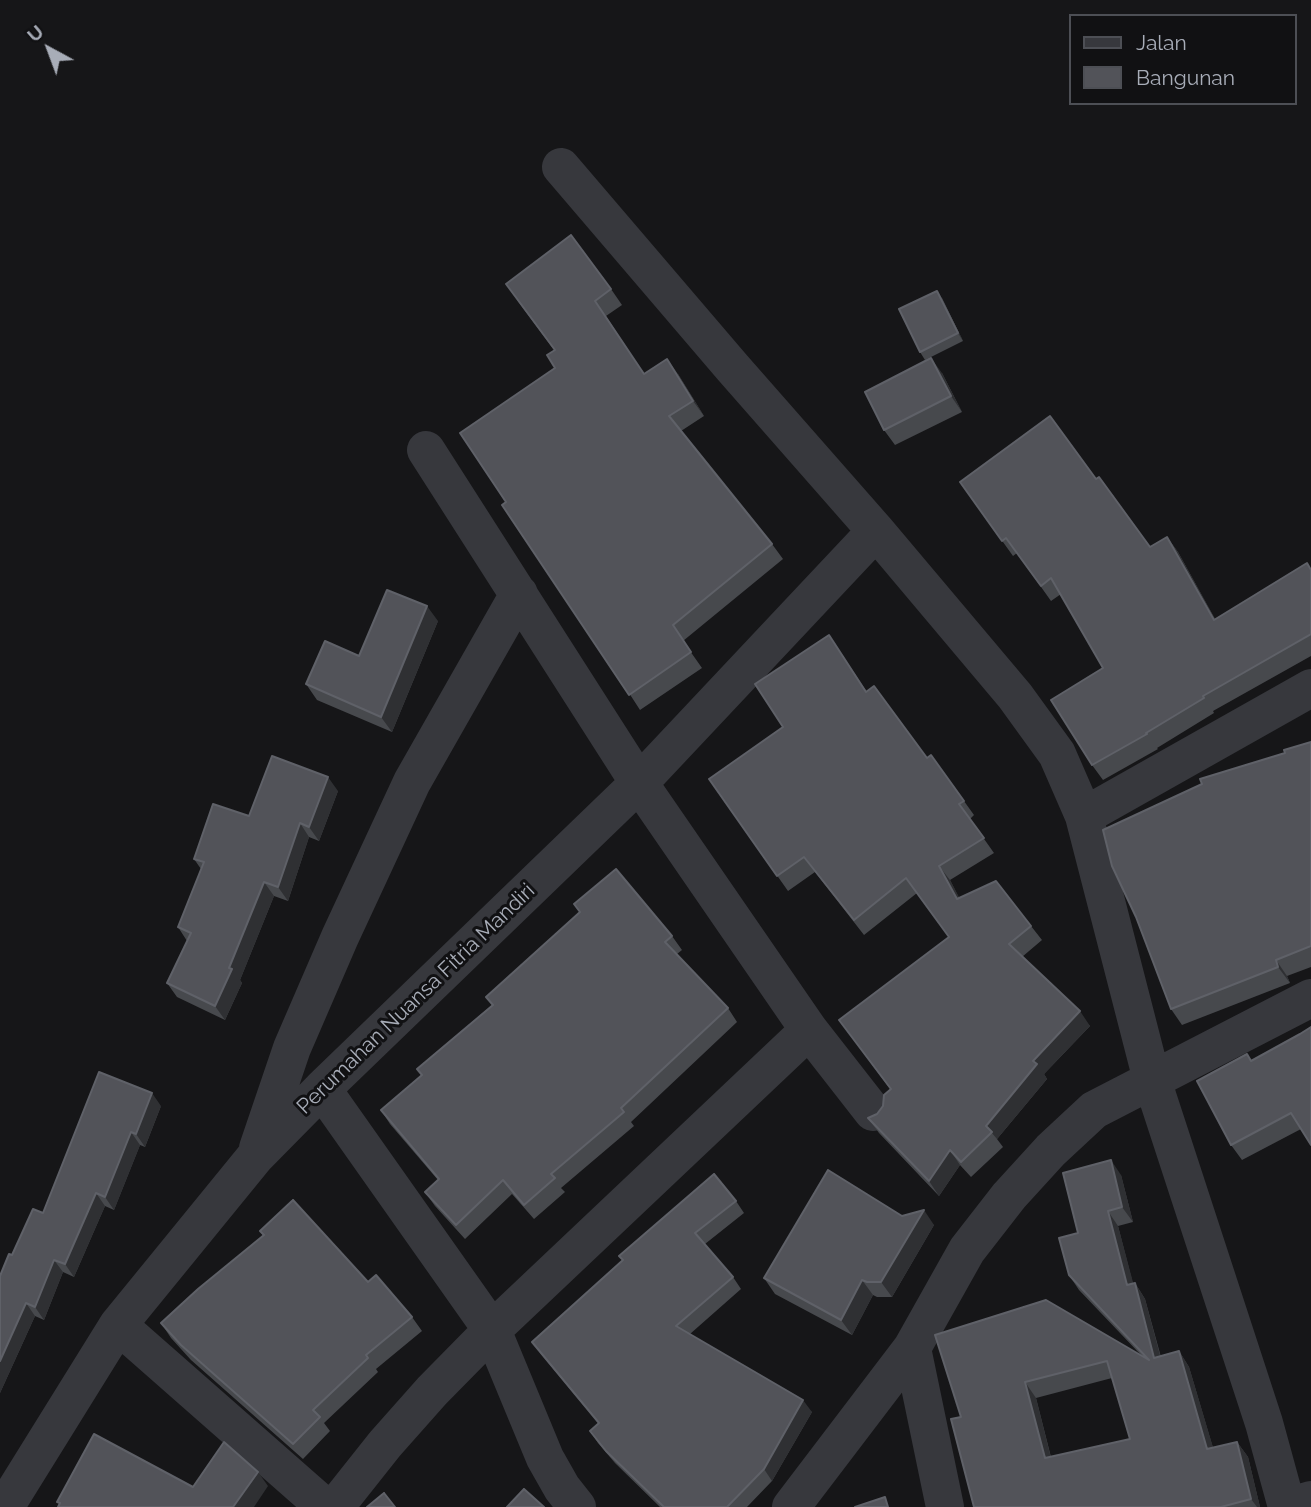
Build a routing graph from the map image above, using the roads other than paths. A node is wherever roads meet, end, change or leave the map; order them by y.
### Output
1 (561, 167) dead end
2 (426, 450) dead end
3 (876, 531) junction
4 (519, 594) junction
5 (1311, 688) edge
6 (639, 783) junction
7 (1084, 816) junction
8 (1311, 998) edge
9 (809, 1030) junction
10 (1152, 1080) junction
11 (322, 1089) junction
12 (873, 1112) edge
13 (255, 1157) junction
14 (118, 1325) junction
15 (492, 1330) junction
16 (912, 1348) junction
17 (1311, 1500) edge
18 (5, 1507) edge
19 (325, 1507) edge
20 (335, 1507) edge
21 (577, 1507) edge
22 (791, 1507) edge
23 (945, 1507) edge

1 - 3 street
2 - 4 street
3 - 6 street, Perumahan Nuansa Fitria Mandiri
3 - 7 street
4 - 6 street
4 - 13 street
5 - 7 street
6 - 9 street
6 - 11 street, Perumahan Nuansa Fitria Mandiri
7 - 10 street
8 - 10 street
9 - 12 street
9 - 15 street
10 - 16 street
10 - 17 street
11 - 13 street, Perumahan Nuansa Fitria Mandiri
11 - 15 street
13 - 14 street, Perumahan Nuansa Fitria Mandiri
14 - 18 street, Perumahan Nuansa Fitria Mandiri
14 - 19 street
15 - 20 street
15 - 21 street
16 - 22 street
16 - 23 street

